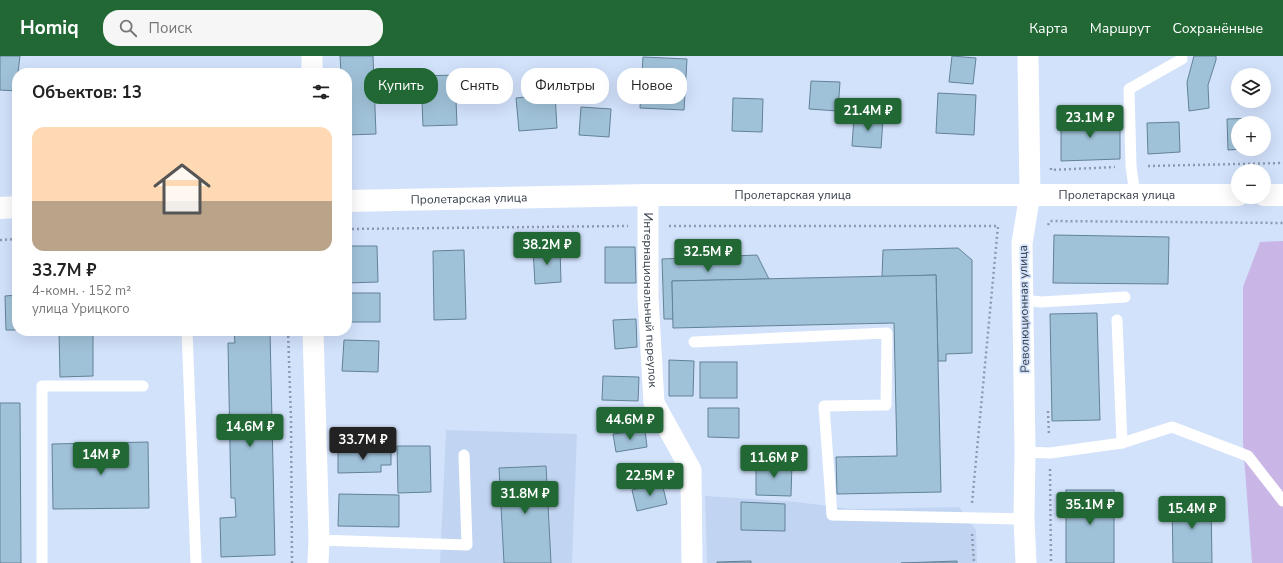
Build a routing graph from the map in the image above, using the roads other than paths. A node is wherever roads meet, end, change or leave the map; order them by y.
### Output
1 (312, 56) edge
2 (1028, 56) edge
3 (1182, 59) dead end
4 (312, 68) edge
5 (1030, 194) junction
6 (1135, 194) junction
7 (648, 195) junction
8 (1231, 195) edge
9 (1271, 195) edge
10 (1283, 195) edge
11 (352, 201) edge
12 (12, 207) edge
13 (0, 208) edge
14 (1124, 297) dead end
15 (1024, 300) junction
16 (1117, 320) dead end
17 (187, 336) edge
18 (313, 336) edge
19 (694, 342) dead end
20 (143, 386) dead end
21 (1122, 443) junction
22 (1025, 452) junction
23 (464, 455) dead end
24 (1283, 501) edge
25 (1024, 519) junction
26 (319, 540) junction
27 (42, 563) edge
28 (196, 563) edge
29 (318, 563) edge
30 (692, 563) edge
31 (1026, 563) edge

1 - 4 street
2 - 5 street, Революционная улица
3 - 6 lane
5 - 6 main road, Пролетарская улица
5 - 7 main road, Пролетарская улица
5 - 15 street, Революционная улица
6 - 8 main road, Пролетарская улица
7 - 11 main road, Пролетарская улица
7 - 30 street, Интернациональный переулок
9 - 10 main road
12 - 13 main road
14 - 15 lane
15 - 22 street, Революционная улица
16 - 21 lane
17 - 28 lane
18 - 26 street
19 - 25 lane
20 - 27 lane
21 - 22 lane
21 - 24 lane
22 - 25 street, Революционная улица
23 - 26 lane
25 - 31 street, Революционная улица
26 - 29 street

